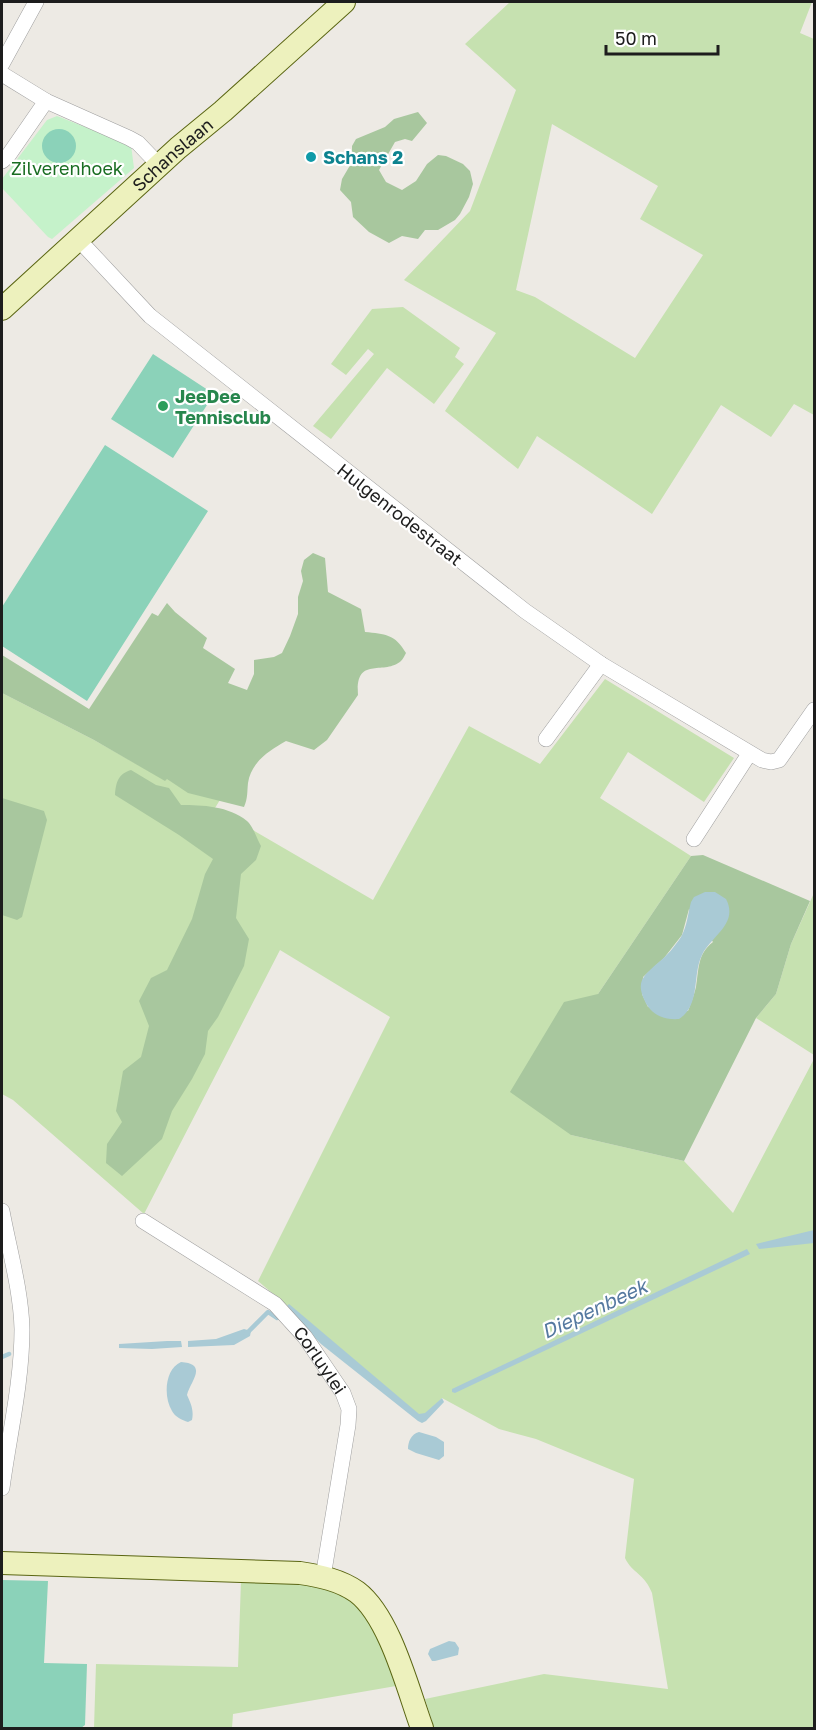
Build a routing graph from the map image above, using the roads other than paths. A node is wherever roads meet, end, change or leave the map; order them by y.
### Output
1 (36, 2) edge
2 (344, 2) edge
3 (2, 64) edge
4 (2, 74) edge
5 (46, 101) junction
6 (2, 161) edge
7 (159, 165) junction
8 (78, 239) junction
9 (2, 309) edge
10 (601, 664) junction
11 (814, 710) edge
12 (546, 739) dead end
13 (749, 754) junction
14 (694, 839) dead end
15 (2, 1211) edge
16 (143, 1221) dead end
17 (2, 1488) edge
18 (2, 1563) edge
19 (324, 1577) junction
20 (422, 1728) edge

1 - 3 street
2 - 7 street, Schanslaan
4 - 5 street
5 - 6 street
5 - 7 street
7 - 8 street, Schanslaan
8 - 9 street, Schanslaan
8 - 10 street, Hulgenrodestraat
10 - 12 street
10 - 13 street, Hulgenrodestraat
11 - 13 street, Hulgenrodestraat
13 - 14 street
15 - 17 street
16 - 19 street, Corluylei
18 - 19 street
19 - 20 street

